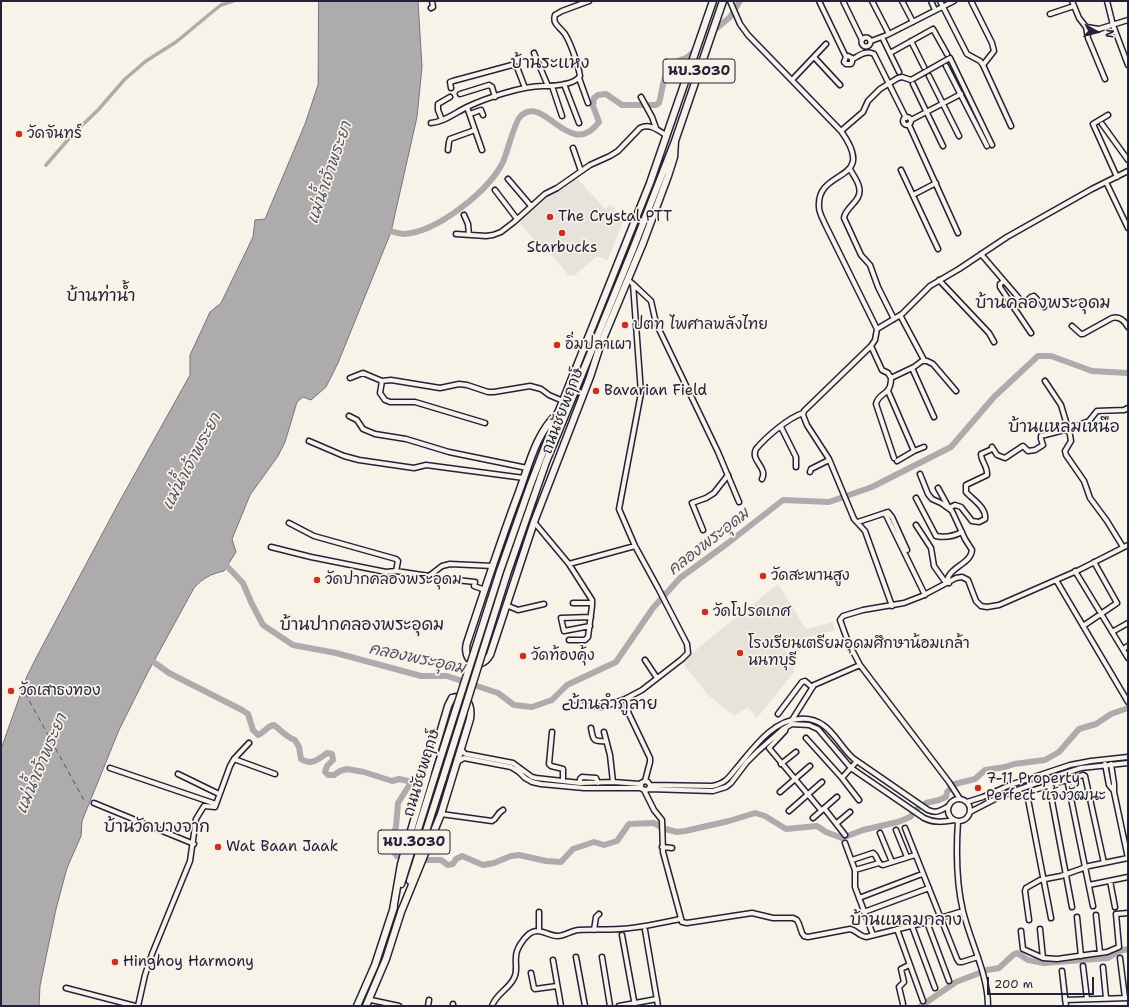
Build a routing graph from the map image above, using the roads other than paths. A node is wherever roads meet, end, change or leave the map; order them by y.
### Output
1 (432, 1) edge
2 (589, 1) edge
3 (713, 1) edge
4 (723, 1) edge
5 (730, 1) edge
6 (819, 1) edge
7 (843, 1) edge
8 (872, 1) edge
9 (931, 1) edge
10 (940, 1) edge
11 (954, 1) edge
12 (970, 1) edge
13 (1072, 1) edge
14 (1107, 1) edge
15 (902, 2) edge
16 (942, 6) junction
17 (1074, 6) junction
18 (431, 8) dead end
19 (935, 10) junction
20 (1050, 14) dead end
21 (1128, 20) edge
22 (913, 22) junction
23 (1113, 25) junction
24 (1086, 28) junction
25 (889, 34) junction
26 (882, 37) junction
27 (862, 40) junction
28 (871, 41) junction
29 (911, 41) junction
30 (826, 44) dead end
31 (534, 53) dead end
32 (890, 53) junction
33 (947, 54) dead end
34 (814, 57) junction
35 (846, 57) junction
36 (853, 59) junction
37 (983, 65) junction
38 (1128, 65) edge
39 (946, 66) dead end
40 (924, 67) dead end
41 (899, 72) dead end
42 (929, 76) dead end
43 (579, 78) junction
44 (1105, 79) dead end
45 (792, 80) junction
46 (889, 83) junction
47 (564, 84) junction
48 (913, 84) dead end
49 (840, 85) dead end
50 (550, 86) junction
51 (451, 88) dead end
52 (525, 88) junction
53 (460, 94) dead end
54 (960, 94) junction
55 (641, 96) dead end
56 (450, 97) dead end
57 (495, 97) junction
58 (478, 102) junction
59 (588, 103) dead end
60 (943, 103) junction
61 (467, 107) junction
62 (926, 112) junction
63 (470, 114) junction
64 (1108, 115) dead end
65 (562, 116) dead end
66 (906, 118) junction
67 (442, 120) junction
68 (911, 120) junction
69 (431, 123) dead end
70 (580, 123) dead end
71 (1102, 124) dead end
72 (909, 125) junction
73 (1011, 126) dead end
74 (656, 128) junction
75 (475, 130) junction
76 (841, 131) junction
77 (667, 136) junction
78 (959, 136) dead end
79 (675, 142) junction
80 (992, 145) dead end
81 (943, 146) dead end
82 (987, 146) dead end
83 (573, 148) dead end
84 (448, 150) dead end
85 (482, 150) dead end
86 (1128, 160) edge
87 (850, 169) junction
88 (901, 170) dead end
89 (581, 171) junction
90 (1128, 171) edge
91 (1117, 177) junction
92 (508, 179) dead end
93 (1106, 182) junction
94 (936, 183) junction
95 (495, 190) dead end
96 (913, 195) junction
97 (531, 206) junction
98 (464, 215) dead end
99 (518, 218) junction
100 (1128, 228) edge
101 (958, 232) dead end
102 (456, 234) dead end
103 (469, 234) junction
104 (938, 249) dead end
105 (981, 254) junction
106 (939, 280) junction
107 (1004, 281) junction
108 (630, 282) junction
109 (1044, 307) dead end
110 (900, 315) junction
111 (894, 319) junction
112 (1072, 326) dead end
113 (1128, 327) edge
114 (877, 329) junction
115 (1031, 333) dead end
116 (994, 342) dead end
117 (600, 346) junction
118 (871, 346) junction
119 (924, 360) junction
120 (912, 368) junction
121 (350, 378) dead end
122 (891, 378) junction
123 (382, 381) junction
124 (1045, 381) dead end
125 (576, 389) junction
126 (888, 391) junction
127 (956, 391) dead end
128 (563, 401) junction
129 (1128, 408) edge
130 (558, 413) junction
131 (803, 413) junction
132 (349, 416) dead end
133 (934, 417) dead end
134 (485, 423) dead end
135 (781, 427) junction
136 (1068, 430) junction
137 (309, 441) dead end
138 (924, 447) dead end
139 (914, 451) junction
140 (829, 460) junction
141 (796, 467) dead end
142 (528, 468) junction
143 (810, 472) dead end
144 (920, 474) dead end
145 (728, 475) junction
146 (524, 478) junction
147 (762, 479) dead end
148 (938, 488) dead end
149 (916, 498) dead end
150 (739, 502) dead end
151 (949, 508) junction
152 (885, 513) junction
153 (534, 522) junction
154 (858, 522) junction
155 (289, 523) dead end
156 (916, 525) dead end
157 (703, 530) dead end
158 (962, 532) junction
159 (635, 546) junction
160 (1126, 546) edge
161 (271, 547) dead end
162 (908, 550) dead end
163 (1094, 562) junction
164 (569, 564) junction
165 (493, 566) junction
166 (396, 571) junction
167 (1075, 571) junction
168 (456, 580) dead end
169 (1056, 580) junction
170 (948, 583) junction
171 (485, 590) junction
172 (925, 595) junction
173 (573, 603) dead end
174 (592, 603) junction
175 (544, 604) dead end
176 (506, 605) junction
177 (892, 606) junction
178 (1101, 614) junction
179 (591, 617) junction
180 (1128, 623) edge
181 (590, 626) junction
182 (1083, 626) junction
183 (1112, 632) junction
184 (569, 640) dead end
185 (1128, 646) edge
186 (1123, 649) junction
187 (1128, 658) edge
188 (645, 660) dead end
189 (860, 666) junction
190 (657, 678) junction
191 (812, 687) junction
192 (624, 699) junction
193 (1128, 702) edge
194 (566, 707) dead end
195 (778, 714) dead end
196 (793, 719) junction
197 (792, 724) junction
198 (591, 728) dead end
199 (786, 728) junction
200 (552, 732) dead end
201 (604, 732) dead end
202 (806, 738) dead end
203 (606, 741) junction
204 (249, 743) dead end
205 (765, 744) junction
206 (461, 748) junction
207 (769, 748) junction
208 (796, 752) dead end
209 (1128, 757) edge
210 (234, 759) junction
211 (1110, 759) junction
212 (1104, 760) junction
213 (857, 761) junction
214 (457, 762) junction
215 (496, 762) junction
216 (1128, 763) edge
217 (781, 764) junction
218 (1105, 765) junction
219 (1111, 765) junction
220 (810, 766) dead end
221 (110, 768) dead end
222 (851, 768) junction
223 (178, 774) dead end
224 (275, 774) dead end
225 (842, 778) junction
226 (795, 779) junction
227 (883, 779) junction
228 (1067, 779) junction
229 (563, 781) junction
230 (613, 782) junction
231 (822, 782) dead end
232 (1019, 782) junction
233 (1049, 785) junction
234 (878, 786) junction
235 (645, 787) junction
236 (1021, 788) junction
237 (780, 792) dead end
238 (1114, 792) junction
239 (219, 794) junction
240 (808, 795) junction
241 (837, 797) dead end
242 (960, 799) junction
243 (859, 800) dead end
244 (967, 802) junction
245 (94, 803) dead end
246 (216, 804) junction
247 (949, 806) junction
248 (823, 809) junction
249 (503, 810) dead end
250 (789, 811) dead end
251 (850, 812) dead end
252 (970, 812) junction
253 (441, 814) junction
254 (813, 818) dead end
255 (956, 821) junction
256 (837, 823) junction
257 (905, 828) dead end
258 (896, 830) dead end
259 (880, 833) dead end
260 (845, 834) dead end
261 (845, 843) dead end
262 (194, 844) junction
263 (662, 847) junction
264 (672, 848) dead end
265 (915, 855) junction
266 (907, 857) junction
267 (1128, 858) edge
268 (852, 860) junction
269 (892, 862) junction
270 (879, 863) junction
271 (1104, 863) junction
272 (1085, 868) junction
273 (855, 870) junction
274 (922, 874) junction
275 (1066, 875) junction
276 (1128, 877) edge
277 (1044, 878) junction
278 (1110, 881) junction
279 (1089, 885) junction
280 (928, 888) junction
281 (859, 898) junction
282 (1093, 906) dead end
283 (1072, 907) dead end
284 (1115, 907) dead end
285 (393, 910) junction
286 (963, 911) junction
287 (401, 912) junction
288 (539, 912) dead end
289 (864, 912) junction
290 (1128, 913) edge
291 (599, 914) dead end
292 (1096, 915) dead end
293 (1077, 917) dead end
294 (941, 918) junction
295 (1051, 918) dead end
296 (680, 919) junction
297 (1029, 920) dead end
298 (927, 922) junction
299 (912, 926) junction
300 (897, 929) junction
301 (1040, 929) dead end
302 (539, 930) junction
303 (594, 930) junction
304 (645, 930) dead end
305 (1021, 931) dead end
306 (622, 935) dead end
307 (873, 935) junction
308 (1100, 953) junction
309 (1081, 956) junction
310 (576, 957) dead end
311 (602, 957) dead end
312 (978, 957) junction
313 (1043, 958) junction
314 (1120, 958) dead end
315 (553, 960) dead end
316 (909, 965) junction
317 (1083, 966) dead end
318 (1103, 967) dead end
319 (1062, 971) dead end
320 (531, 973) dead end
321 (949, 981) dead end
322 (557, 986) junction
323 (66, 988) dead end
324 (935, 988) dead end
325 (1106, 998) junction
326 (1126, 998) edge
327 (1087, 999) junction
328 (429, 1000) dead end
329 (657, 1000) junction
330 (1065, 1000) junction
331 (923, 1001) dead end
332 (369, 1004) edge
333 (903, 1004) dead end
334 (634, 1005) edge
335 (137, 1006) edge
336 (356, 1006) edge
337 (398, 1006) edge
338 (428, 1006) edge
339 (492, 1006) edge
340 (561, 1006) edge
341 (585, 1006) edge
342 (610, 1006) edge
343 (619, 1006) edge
344 (658, 1006) edge
345 (988, 1006) edge
346 (1066, 1006) edge

1 - 18 street
2 - 43 street
3 - 77 main road, ถนนชัยพฤกษ์
4 - 79 main road, ถนนชัยพฤกษ์ / นบ.3030
5 - 45 street
6 - 35 street
7 - 27 street
8 - 25 street
9 - 19 street
10 - 16 street
11 - 16 street
12 - 37 street
13 - 17 street
14 - 23 street
15 - 22 street
16 - 19 street
16 - 37 street
17 - 20 street
17 - 24 street
19 - 22 street
21 - 23 street
22 - 25 street
23 - 24 street
23 - 38 street
24 - 44 street
25 - 26 street
26 - 28 street
26 - 32 street
27 - 28 street
27 - 28 street
29 - 32 street
29 - 33 street
29 - 40 street
30 - 34 street
31 - 50 street
32 - 41 street
34 - 45 street
34 - 49 street
35 - 36 street
35 - 36 street
36 - 46 street
37 - 73 street
39 - 54 street
42 - 60 street
43 - 47 street
43 - 59 street
45 - 76 street
46 - 66 street
46 - 76 street
46 - 80 street
47 - 50 street
47 - 70 street
48 - 62 street
50 - 52 street
50 - 65 street
51 - 52 street
52 - 57 street
53 - 57 street
54 - 60 street
54 - 82 street
55 - 74 street
56 - 67 street
57 - 58 street
58 - 61 street
58 - 63 street
60 - 62 street
60 - 78 street
61 - 63 street
61 - 67 street
62 - 68 street
62 - 81 street
63 - 75 street
64 - 91 street
66 - 68 street
66 - 72 street
67 - 69 street
68 - 72 street
71 - 86 street
72 - 94 street
74 - 77 street
74 - 89 street
75 - 84 street
75 - 85 street
76 - 87 street
77 - 128 main road, ถนนชัยพฤกษ์
79 - 108 main road, ถนนชัยพฤกษ์
79 - 125 main road, ถนนชัยพฤกษ์ / นบ.3030
83 - 89 street
87 - 111 street
87 - 114 street
88 - 96 street
89 - 97 street
90 - 91 street
91 - 93 street
92 - 97 street
93 - 100 street
93 - 105 street
94 - 96 street
94 - 101 street
95 - 99 street
96 - 104 street
97 - 99 street
98 - 103 street
99 - 103 street
102 - 103 street
105 - 106 street
105 - 107 street
106 - 110 street
106 - 116 street
107 - 109 street
107 - 115 street
108 - 117 main road, ถนนชัยพฤกษ์
108 - 145 street
108 - 159 street
110 - 111 street
110 - 119 street
111 - 114 street
112 - 113 street
114 - 118 street
117 - 125 main road
117 - 153 main road, ถนนชัยพฤกษ์
118 - 122 street
118 - 131 street
119 - 120 street
119 - 127 street
120 - 122 street
120 - 133 street
121 - 123 street
122 - 126 street
123 - 128 street
123 - 134 street
124 - 136 street
125 - 287 main road, ถนนชัยพฤกษ์ / นบ.3030, bridge
126 - 139 street
126 - 139 street
128 - 130 main road, ถนนชัยพฤกษ์
129 - 136 street
130 - 142 main road, ถนนชัยพฤกษ์
130 - 285 main road, ถนนชัยพฤกษ์ / นบ.3030, bridge
131 - 135 street
131 - 140 street
132 - 142 street
135 - 141 street
135 - 147 street
136 - 151 street
136 - 160 street
137 - 146 street
138 - 139 street
140 - 143 street
140 - 154 street
142 - 146 main road, ถนนชัยพฤกษ์
144 - 151 street
145 - 150 street
145 - 157 street
146 - 165 main road, ถนนชัยพฤกษ์
148 - 151 street
149 - 158 street
151 - 158 street
152 - 154 street
152 - 162 street
152 - 172 street
153 - 164 street
153 - 176 main road, ถนนชัยพฤกษ์
154 - 177 street
155 - 166 street
156 - 170 street
158 - 170 street
159 - 164 street
159 - 190 street
160 - 163 street
161 - 166 street
163 - 167 street
163 - 178 street
164 - 174 street
165 - 166 street
165 - 171 main road, ถนนชัยพฤกษ์
167 - 169 street
167 - 178 street
168 - 171 street
169 - 170 street
169 - 182 street
170 - 172 street
171 - 176 main road, ถนนชัยพฤกษ์
172 - 177 street
173 - 174 street
174 - 179 street
175 - 176 street
177 - 189 street
178 - 182 street
178 - 183 street
179 - 181 street
179 - 181 street
180 - 183 street
181 - 184 street
182 - 193 street
183 - 186 street
185 - 186 street
186 - 187 street
188 - 190 street
189 - 191 street
189 - 242 street
190 - 192 street
191 - 195 street
191 - 196 street
192 - 194 street
192 - 235 street
196 - 197 street
196 - 213 street
196 - 235 street
197 - 199 street
197 - 222 street
198 - 203 street
199 - 205 street
199 - 207 street
200 - 229 street
201 - 203 street
202 - 225 street
203 - 230 street
204 - 210 street
205 - 207 street
205 - 235 street
206 - 214 main road
206 - 215 street
206 - 285 main road
207 - 217 street
208 - 217 street
209 - 211 street
210 - 224 street
210 - 239 street
211 - 212 street
211 - 219 street
212 - 218 street
212 - 232 street
213 - 222 street
213 - 227 street
214 - 215 street
214 - 253 main road
215 - 229 street
215 - 235 street
216 - 219 street
217 - 226 street
218 - 219 street
218 - 236 street
218 - 238 street
219 - 238 street
220 - 226 street
221 - 246 street
222 - 225 street
222 - 234 street
223 - 239 street
225 - 243 street
226 - 237 street
226 - 240 street
227 - 234 street
227 - 247 street
228 - 233 street
228 - 271 street
228 - 272 street
229 - 230 street
230 - 235 street
231 - 240 street
232 - 236 street
232 - 244 street
233 - 275 street
233 - 277 street
234 - 255 street
235 - 263 street
236 - 252 street
238 - 267 street
239 - 246 street
240 - 248 street
240 - 250 street
241 - 248 street
242 - 244 street
242 - 247 street
244 - 252 street
245 - 262 street
246 - 262 street
247 - 255 street
248 - 254 street
248 - 256 street
249 - 253 street
251 - 256 street
252 - 255 street
253 - 287 main road
255 - 286 street
256 - 260 street
257 - 265 street
258 - 266 street
259 - 269 street
261 - 268 street
262 - 335 street
263 - 264 street
263 - 296 street
265 - 266 street
265 - 274 street
266 - 269 street
267 - 271 street
268 - 270 street
268 - 273 street
269 - 270 street
270 - 273 street
271 - 272 street
272 - 275 street
272 - 279 street
273 - 281 street
274 - 280 street
274 - 281 street
275 - 277 street
275 - 283 street
276 - 278 street
277 - 295 street
277 - 297 street
278 - 279 street
278 - 284 street
279 - 282 street
280 - 289 street
280 - 294 street
281 - 289 street
285 - 336 main road, ถนนชัยพฤกษ์ / นบ.3030
286 - 294 street
286 - 312 street
287 - 332 main road, ถนนชัยพฤกษ์ / นบ.3030
288 - 302 street
289 - 307 street
290 - 308 street
291 - 303 street
292 - 308 street
293 - 309 street
294 - 298 street
294 - 312 street
296 - 303 street
296 - 307 street
298 - 299 street
298 - 321 street
299 - 300 street
299 - 324 street
300 - 307 street
300 - 316 street
301 - 313 street
302 - 303 street
302 - 339 street
304 - 329 street
305 - 313 street
306 - 334 street
308 - 309 street
309 - 313 street
310 - 341 street
311 - 342 street
312 - 345 street
314 - 326 street
315 - 322 street
316 - 331 street
316 - 333 street
317 - 327 street
318 - 325 street
319 - 330 street
320 - 322 street
322 - 340 street
323 - 335 street
325 - 326 street
325 - 327 street
327 - 330 street
328 - 338 street
329 - 334 street
329 - 344 street
330 - 346 street
332 - 337 street
334 - 343 street

